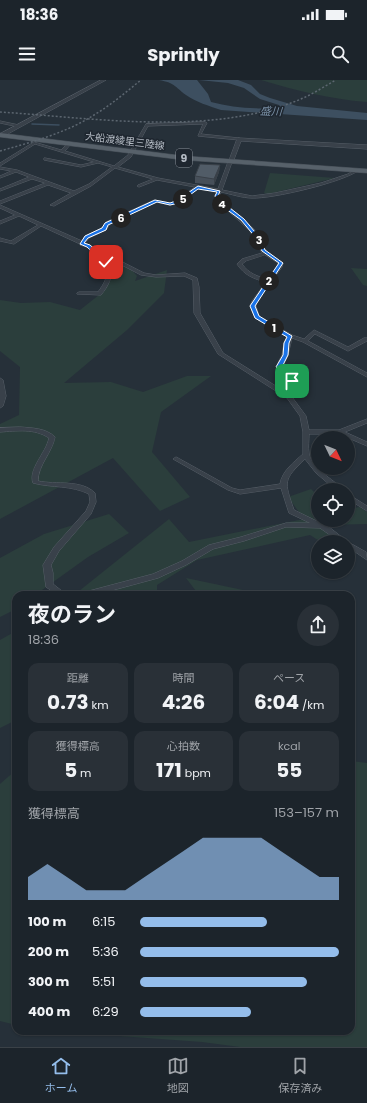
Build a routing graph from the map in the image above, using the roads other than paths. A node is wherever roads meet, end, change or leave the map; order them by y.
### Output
1 (104, 80) edge
2 (0, 122) edge
3 (19, 126) junction
4 (1, 135) edge
5 (239, 139) junction
6 (69, 144) junction
7 (367, 147) edge
8 (133, 151) junction
9 (62, 152) junction
10 (45, 159) dead end
11 (98, 162) junction
12 (230, 162) junction
13 (0, 166) edge
14 (113, 168) junction
15 (357, 170) junction
16 (16, 171) junction
17 (367, 171) edge
18 (0, 177) edge
19 (33, 177) junction
20 (157, 178) junction
21 (49, 183) junction
22 (138, 186) dead end
23 (198, 187) junction
24 (0, 190) edge
25 (219, 192) junction
26 (74, 193) junction
27 (0, 203) edge
28 (52, 205) dead end
29 (2, 209) edge
30 (18, 215) junction
31 (0, 223) edge
32 (40, 225) junction
33 (0, 239) edge
34 (82, 244) junction
35 (89, 246) junction
36 (266, 253) junction
37 (270, 281) junction
38 (79, 293) dead end
39 (290, 336) junction
40 (366, 339) edge
41 (304, 341) junction
42 (367, 375) edge
43 (0, 380) edge
44 (289, 397) junction
45 (0, 406) edge
46 (367, 421) edge
47 (0, 430) edge
48 (342, 431) edge
49 (306, 432) junction
50 (311, 432) edge
51 (355, 439) edge
52 (367, 444) edge
53 (306, 454) junction
54 (176, 459) dead end
55 (331, 483) edge
56 (282, 486) junction
57 (355, 501) edge
58 (367, 509) edge
59 (311, 521) edge
60 (311, 526) edge
61 (322, 527) edge
62 (334, 535) edge
63 (355, 548) edge
64 (367, 558) edge
65 (57, 591) edge
66 (100, 591) edge

1 - 3 street
2 - 3 street
3 - 4 street
4 - 6 main road, 大船渡綾里三陸線 / 9
5 - 7 street
5 - 8 street
5 - 12 street
6 - 8 main road, 大船渡綾里三陸線 / 9
6 - 9 street
8 - 12 main road, 大船渡綾里三陸線 / 9
8 - 14 street
9 - 11 street
9 - 13 street
10 - 11 street
11 - 14 street
12 - 15 main road, 大船渡綾里三陸線 / 9
12 - 25 street
13 - 16 street
14 - 20 street
14 - 26 street
15 - 17 main road, 大船渡綾里三陸線 / 9
15 - 25 street
16 - 18 street
16 - 19 street
19 - 21 street
19 - 24 street
20 - 22 street
20 - 23 street
21 - 26 street
21 - 27 street
23 - 25 street
23 - 34 street
25 - 36 street
26 - 28 street
29 - 30 street
30 - 31 street
30 - 32 street
32 - 33 street
32 - 34 street
34 - 35 street
35 - 38 street
35 - 44 street
36 - 37 street
36 - 37 street
37 - 39 street
39 - 41 street
39 - 44 street
40 - 41 street
41 - 42 street
43 - 45 street
44 - 49 street
46 - 48 street
47 - 65 street
49 - 50 street
49 - 53 street
51 - 52 street
53 - 55 street
53 - 56 street
54 - 56 street
56 - 59 street
57 - 58 street
60 - 66 street
61 - 62 street
63 - 64 street

